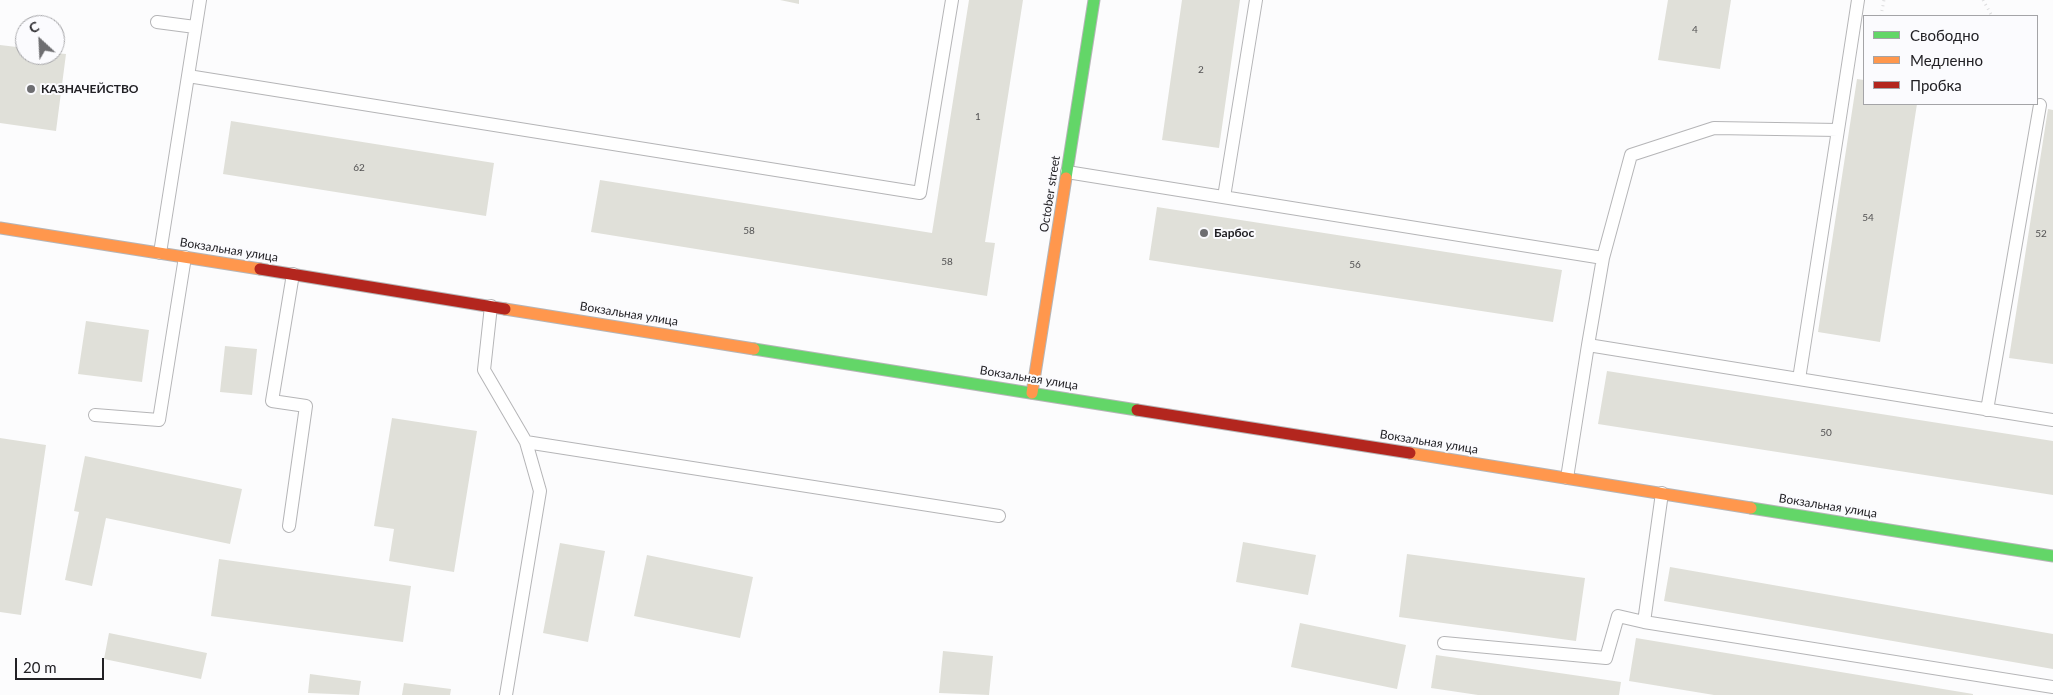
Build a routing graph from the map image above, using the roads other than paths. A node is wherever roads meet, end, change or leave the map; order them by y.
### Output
1 (200, 0) edge
2 (952, 0) edge
3 (1094, 0) edge
4 (1256, 0) edge
5 (1858, 0) edge
6 (157, 22) dead end
7 (195, 27) junction
8 (188, 76) junction
9 (2040, 105) dead end
10 (1838, 130) junction
11 (1067, 172) junction
12 (1224, 197) junction
13 (0, 228) edge
14 (160, 253) junction
15 (185, 257) junction
16 (1603, 258) junction
17 (293, 274) junction
18 (490, 306) junction
19 (1588, 346) junction
20 (1799, 379) junction
21 (1032, 393) junction
22 (1988, 410) junction
23 (96, 415) dead end
24 (2053, 420) edge
25 (526, 442) junction
26 (1567, 478) junction
27 (1662, 494) junction
28 (999, 516) dead end
29 (289, 526) dead end
30 (2053, 556) edge
31 (1644, 622) junction
32 (1444, 643) dead end
33 (2053, 687) edge
34 (506, 695) edge

1 - 7 lane
2 - 8 lane
3 - 11 main road, October street
4 - 12 lane
5 - 10 lane
6 - 7 lane
7 - 8 lane
8 - 14 lane
9 - 22 lane
10 - 16 lane
10 - 20 lane
11 - 12 lane
11 - 21 main road, October street
12 - 16 lane
13 - 14 main road, Вокзальная улица
14 - 15 main road, Вокзальная улица
15 - 17 main road, Вокзальная улица
15 - 23 lane
16 - 19 lane
17 - 18 main road, Вокзальная улица
17 - 29 lane
18 - 21 main road, Вокзальная улица
18 - 25 lane
19 - 20 lane
19 - 26 lane
20 - 22 lane
21 - 26 main road, Вокзальная улица
22 - 24 lane
25 - 28 lane
25 - 34 lane
26 - 27 main road, Вокзальная улица
27 - 30 main road, Вокзальная улица
27 - 31 lane
31 - 32 lane
31 - 33 lane

